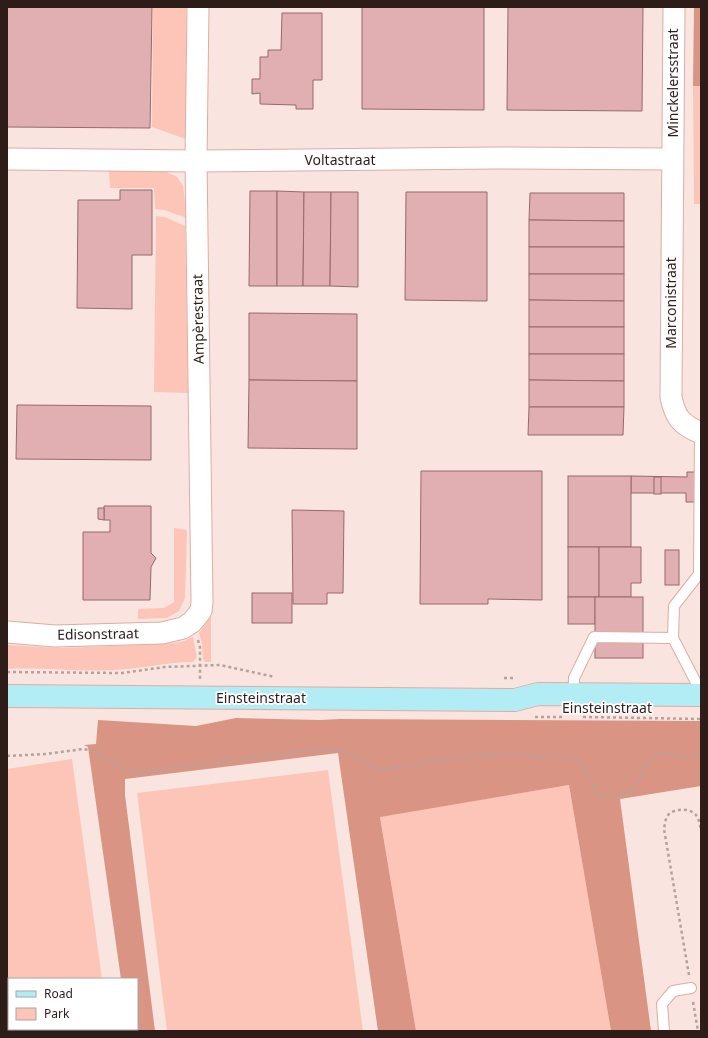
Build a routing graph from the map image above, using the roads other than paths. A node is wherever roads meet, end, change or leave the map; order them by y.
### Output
1 (198, 7) edge
2 (674, 7) edge
3 (7, 159) edge
4 (672, 159) junction
5 (196, 161) junction
6 (701, 432) edge
7 (187, 626) joint
8 (7, 632) edge
9 (674, 638) junction
10 (701, 692) edge
11 (701, 695) edge
12 (7, 696) edge
13 (573, 701) junction
14 (701, 709) edge
15 (691, 988) road end
16 (664, 1031) edge

1 - 5 street, Ampèrestraat
2 - 4 street, Minckelersstraat
3 - 5 street, Voltastraat
4 - 5 street, Voltastraat
4 - 6 street, Marconistraat
5 - 7 street, Ampèrestraat
6 - 9 lane
7 - 8 street, Edisonstraat
9 - 10 lane
9 - 13 lane
11 - 13 main road, Einsteinstraat
12 - 13 main road, Einsteinstraat
13 - 14 main road, Einsteinstraat
15 - 16 lane

